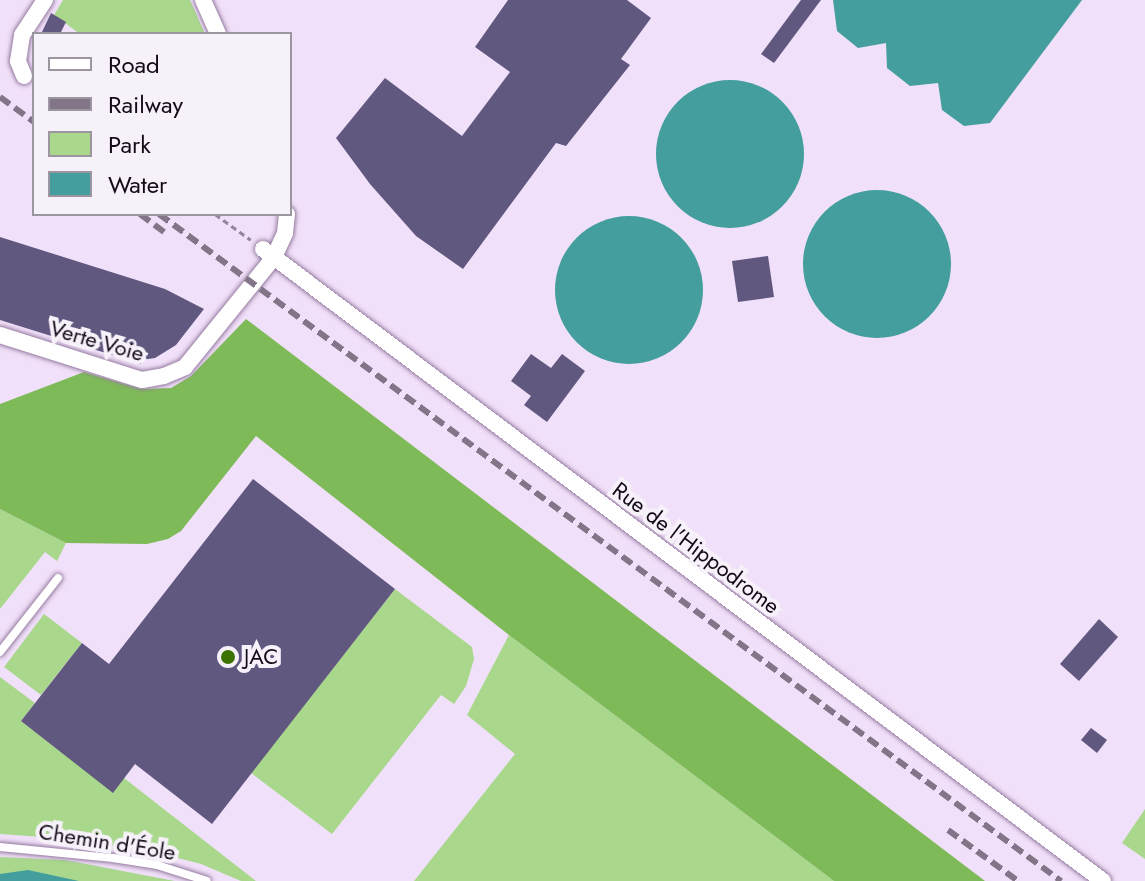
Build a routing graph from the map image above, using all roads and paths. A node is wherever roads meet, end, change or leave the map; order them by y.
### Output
1 (45, 0) edge
2 (203, 0) edge
3 (217, 32) edge
4 (24, 76) dead end
5 (218, 216) edge
6 (287, 216) edge
7 (268, 253) junction
8 (0, 335) edge
9 (58, 578) dead end
10 (0, 652) edge
11 (0, 847) edge
12 (207, 881) edge
13 (1103, 881) edge

1 - 4 street
2 - 3 street
5 - 7 path
6 - 7 street
7 - 8 street, Verte Voie
7 - 13 street, Rue de l'Hippodrome
9 - 10 lane
11 - 12 lane, Chemin d'Éole

